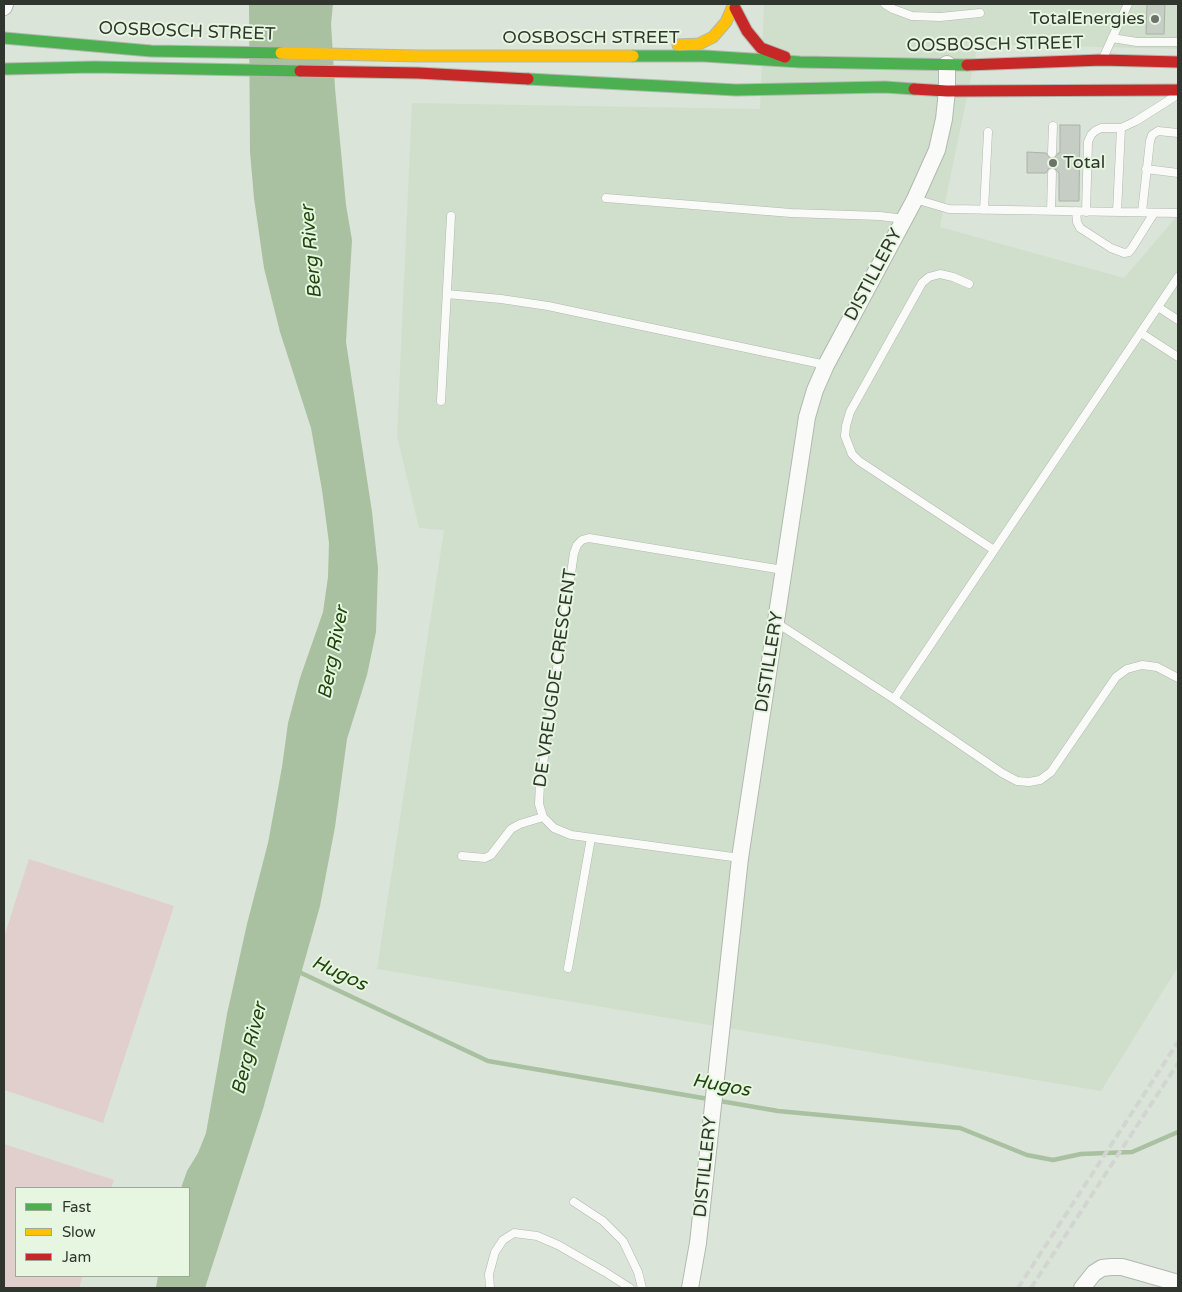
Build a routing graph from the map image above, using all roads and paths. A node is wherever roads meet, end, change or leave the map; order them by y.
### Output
1 (885, 4) edge
2 (1128, 4) edge
3 (735, 5) edge
4 (980, 13) dead end
5 (4, 38) edge
6 (1112, 38) junction
7 (1178, 42) edge
8 (737, 53) junction
9 (563, 55) junction
10 (1102, 60) junction
11 (800, 62) junction
12 (1178, 62) edge
13 (947, 64) junction
14 (4, 69) edge
15 (42, 69) junction
16 (12, 81) dead end
17 (1178, 90) edge
18 (947, 91) junction
19 (1178, 95) edge
20 (1053, 126) dead end
21 (1121, 128) junction
22 (988, 132) dead end
23 (1178, 133) edge
24 (1052, 153) dead end
25 (1146, 170) junction
26 (1052, 173) dead end
27 (1178, 173) edge
28 (606, 198) dead end
29 (915, 199) junction
30 (984, 210) junction
31 (1051, 211) junction
32 (1076, 211) junction
33 (1086, 212) junction
34 (1117, 212) junction
35 (1142, 212) junction
36 (1154, 213) junction
37 (1178, 213) edge
38 (451, 216) dead end
39 (904, 219) junction
40 (1178, 277) edge
41 (969, 284) dead end
42 (447, 294) junction
43 (1158, 307) junction
44 (1178, 320) edge
45 (1140, 333) junction
46 (1178, 358) edge
47 (826, 366) junction
48 (441, 401) dead end
49 (994, 550) junction
50 (783, 570) junction
51 (776, 624) junction
52 (1178, 678) edge
53 (894, 699) junction
54 (543, 817) junction
55 (591, 838) junction
56 (462, 856) dead end
57 (740, 858) junction
58 (568, 968) dead end
59 (574, 1202) dead end
60 (1178, 1282) edge
61 (490, 1288) edge
62 (630, 1288) edge
63 (642, 1288) edge
64 (690, 1288) edge
65 (1082, 1288) edge

1 - 4 lane
2 - 6 lane
3 - 8 main road
3 - 9 main road
3 - 11 main road
5 - 9 main road, OOSBOSCH STREET
6 - 7 lane
6 - 10 lane
8 - 9 main road, OOSBOSCH STREET
8 - 11 main road, OOSBOSCH STREET
10 - 12 main road, OOSBOSCH STREET
10 - 13 main road, OOSBOSCH STREET
11 - 13 main road, OOSBOSCH STREET
13 - 18 street, DISTILLERY
14 - 15 main road, OOSBOSCH STREET
15 - 16 main road
15 - 18 main road, OOSBOSCH STREET
17 - 18 main road, OOSBOSCH STREET
18 - 29 street, DISTILLERY
19 - 21 lane
20 - 24 lane
21 - 33 lane
21 - 34 lane
22 - 30 lane
23 - 25 lane
25 - 27 lane
25 - 35 lane
26 - 31 lane
28 - 39 lane
29 - 30 lane
29 - 39 street, DISTILLERY
30 - 31 lane
31 - 32 lane
32 - 33 lane
32 - 36 lane
33 - 34 lane
34 - 35 lane
35 - 36 lane
36 - 37 lane
38 - 42 lane
39 - 47 street, DISTILLERY
40 - 43 lane
41 - 49 lane
42 - 47 lane
42 - 48 lane
43 - 44 lane
43 - 45 lane
45 - 46 lane
45 - 49 lane
47 - 50 street, DISTILLERY
49 - 53 lane
50 - 51 street, DISTILLERY
50 - 54 lane, DE VREUGDE CRESCENT
51 - 53 lane
51 - 57 street, DISTILLERY
52 - 53 lane
54 - 55 lane
54 - 56 lane
55 - 57 lane
55 - 58 lane
57 - 64 street, DISTILLERY
59 - 63 lane
60 - 65 street
61 - 62 lane

